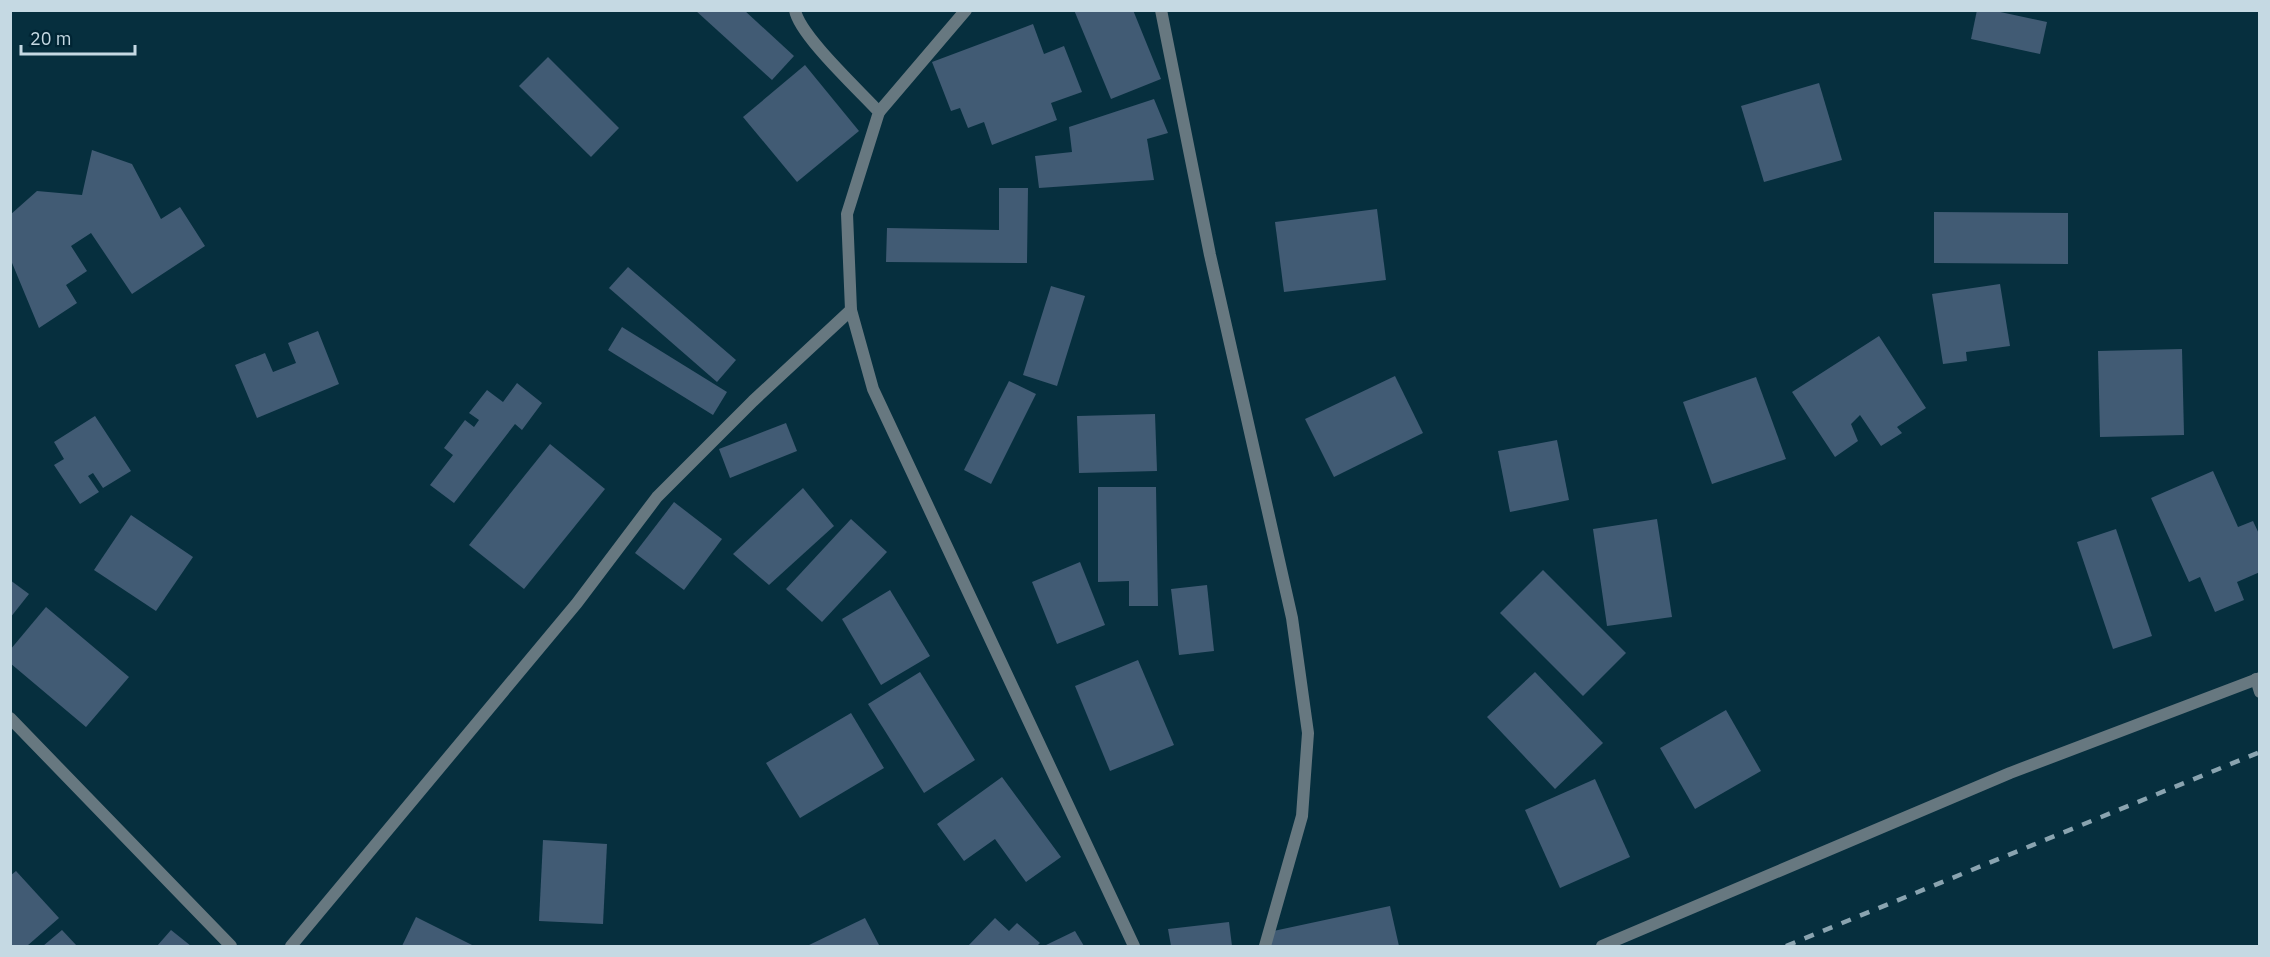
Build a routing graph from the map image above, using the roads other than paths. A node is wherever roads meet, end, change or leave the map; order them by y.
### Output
1 (795, 10) edge
2 (966, 10) edge
3 (1161, 10) edge
4 (879, 112) junction
5 (851, 310) junction
6 (2258, 678) edge
7 (2259, 692) edge
8 (10, 718) edge
9 (231, 946) edge
10 (291, 946) edge
11 (1134, 946) edge
12 (1265, 946) edge
13 (1602, 946) edge

1 - 4 street
2 - 4 street
3 - 12 street
4 - 5 street
5 - 10 street
5 - 11 street
6 - 7 street
6 - 13 street
8 - 9 street

